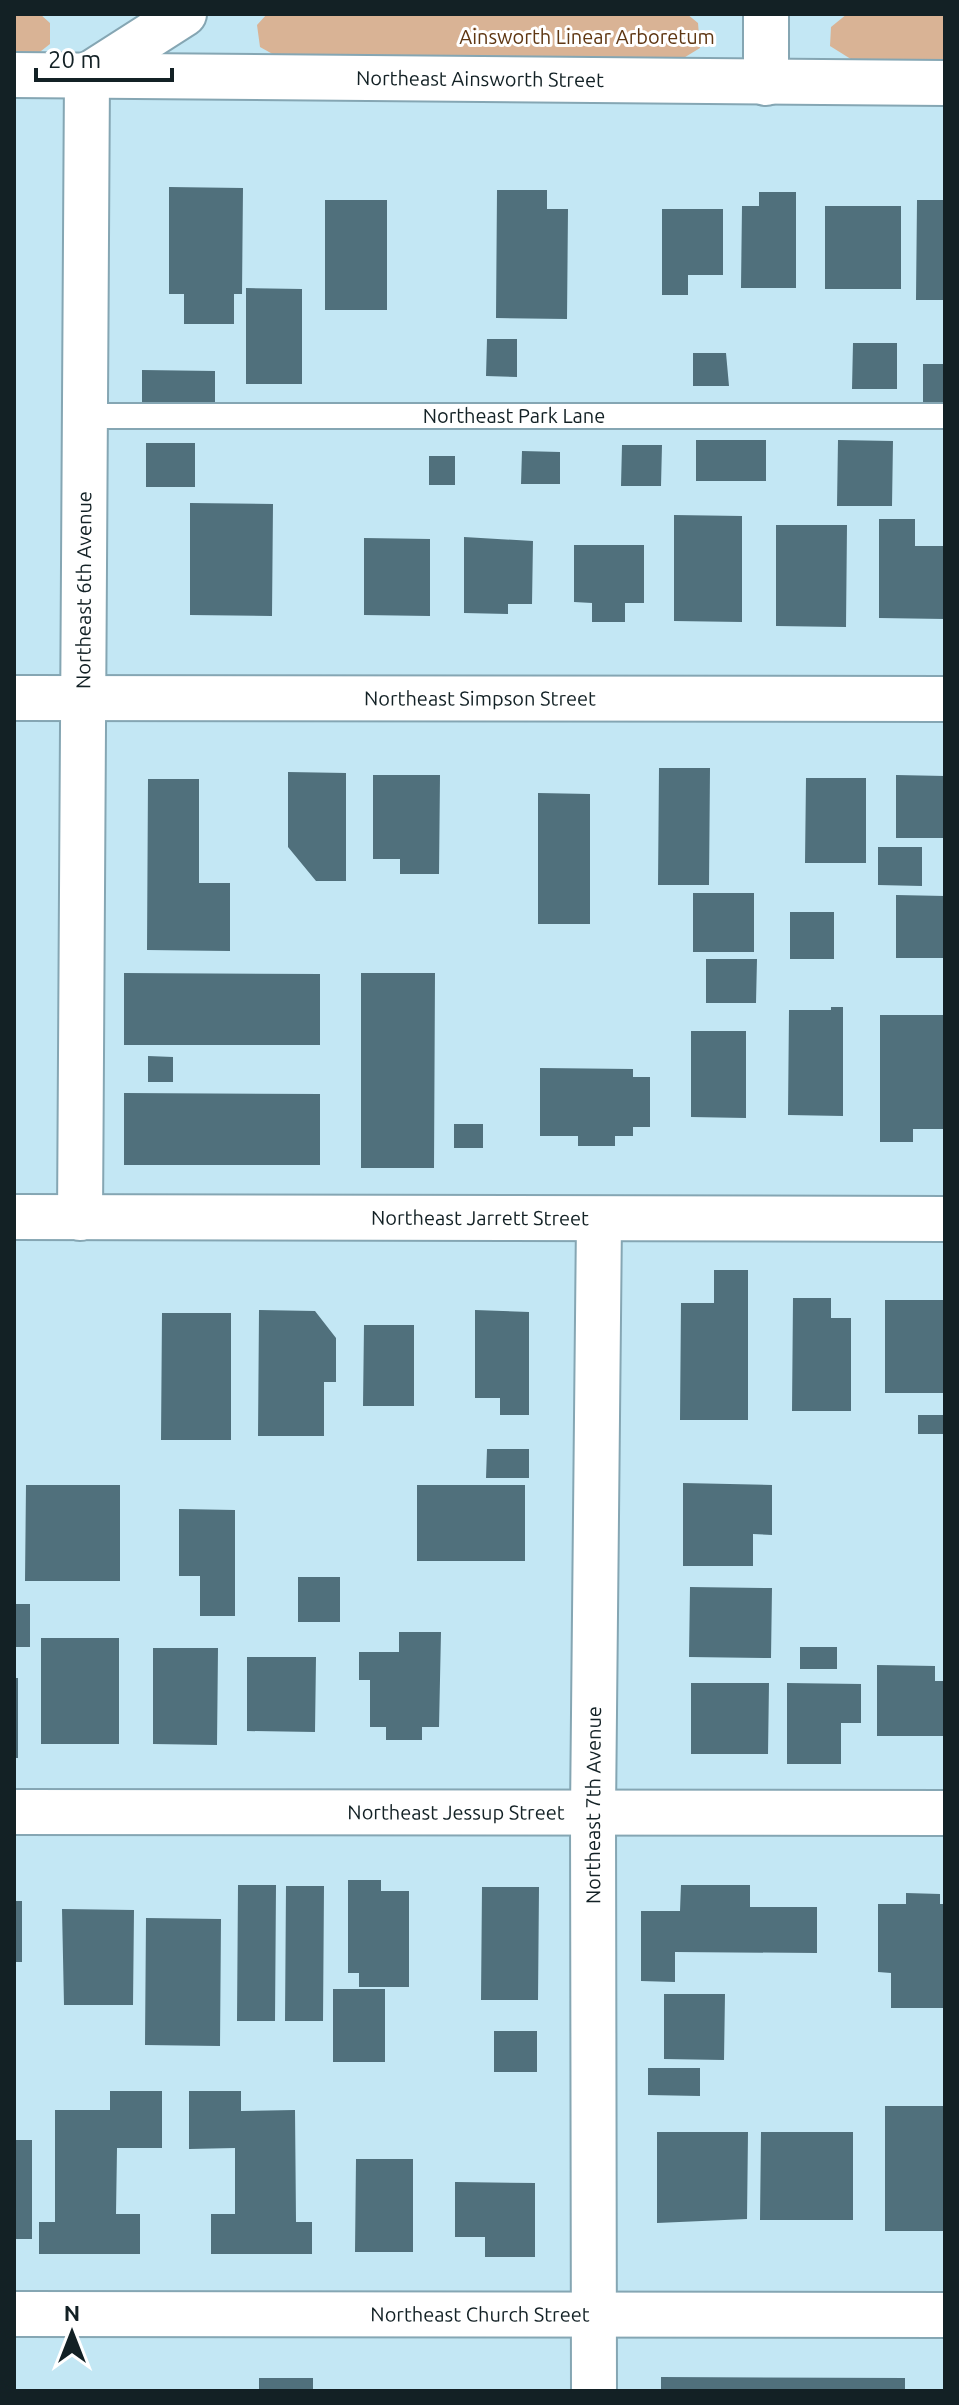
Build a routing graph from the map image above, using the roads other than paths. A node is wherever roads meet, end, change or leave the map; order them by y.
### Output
1 (184, 14) edge
2 (766, 14) edge
3 (14, 75) edge
4 (87, 76) junction
5 (766, 83) junction
6 (945, 83) edge
7 (84, 416) junction
8 (945, 416) edge
9 (14, 698) edge
10 (83, 699) junction
11 (945, 699) edge
12 (14, 1217) edge
13 (80, 1218) junction
14 (945, 1219) edge
15 (599, 1220) junction
16 (14, 1812) edge
17 (593, 1812) junction
18 (945, 1813) edge
19 (14, 2314) edge
20 (594, 2315) junction
21 (945, 2315) edge
22 (594, 2391) edge

1 - 4 street
2 - 5 street
3 - 4 street, Northeast Ainsworth Street
4 - 5 street, Northeast Ainsworth Street
4 - 7 street, Northeast 6th Avenue
5 - 6 street, Northeast Ainsworth Street
7 - 8 lane, Northeast Park Lane
7 - 10 street, Northeast 6th Avenue
9 - 10 street, Northeast Simpson Street
10 - 11 street, Northeast Simpson Street
10 - 13 street, Northeast 6th Avenue
12 - 13 street, Northeast Jarrett Street
13 - 15 street, Northeast Jarrett Street
14 - 15 street, Northeast Jarrett Street
15 - 17 street, Northeast 7th Avenue
16 - 17 street, Northeast Jessup Street
17 - 18 street, Northeast Jessup Street
17 - 20 street, Northeast 7th Avenue
19 - 20 street, Northeast Church Street
20 - 21 street, Northeast Church Street
20 - 22 street, Northeast 7th Avenue

